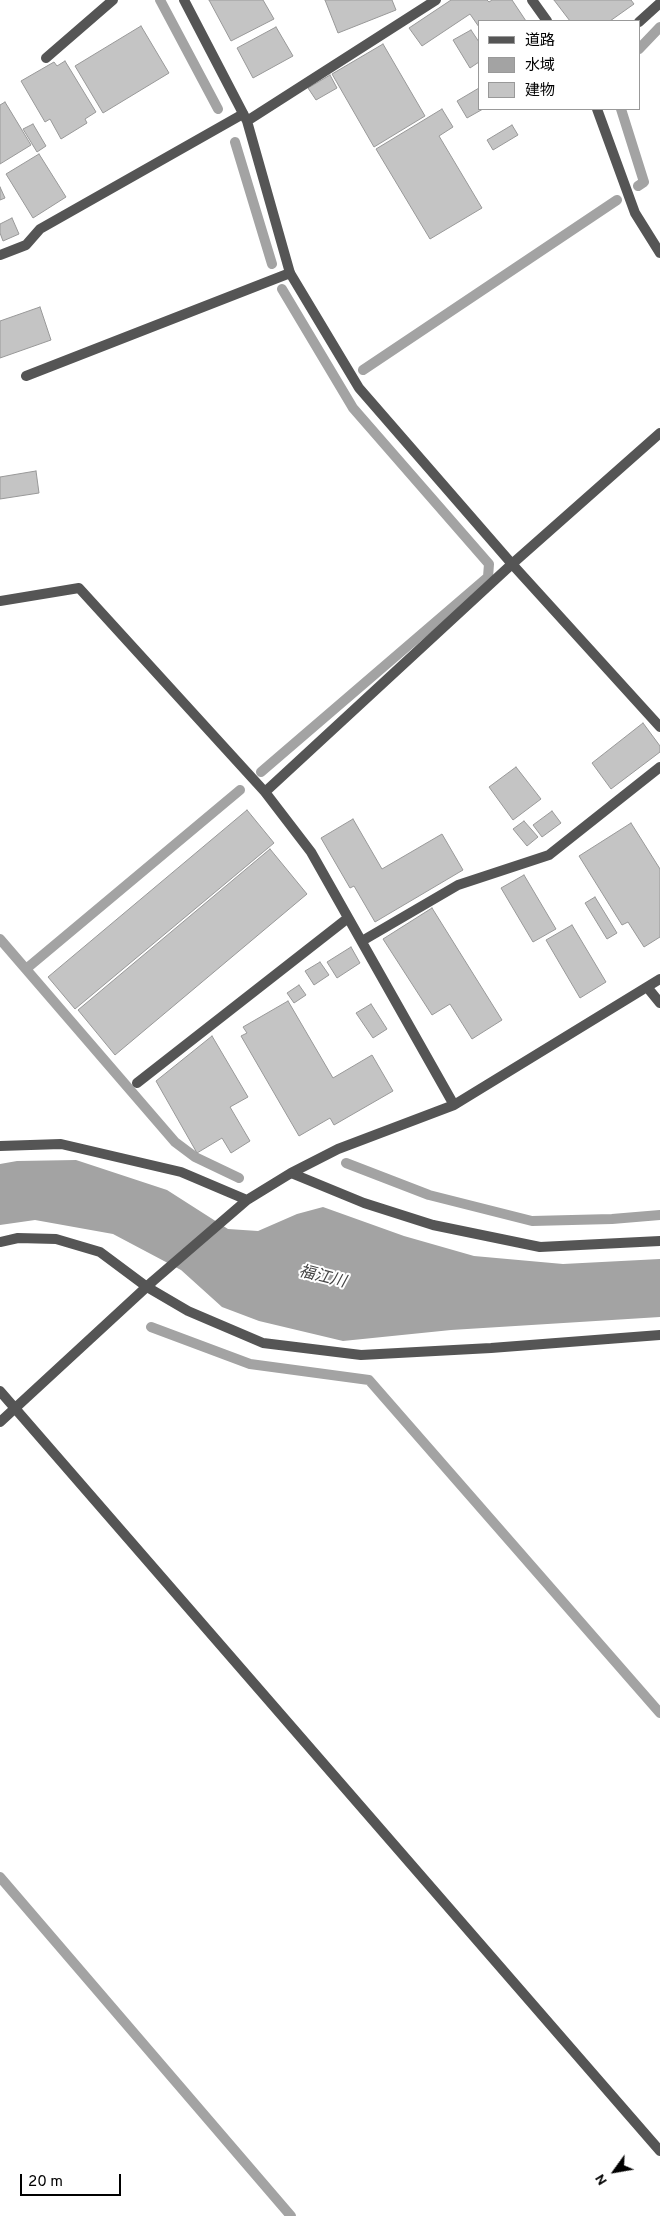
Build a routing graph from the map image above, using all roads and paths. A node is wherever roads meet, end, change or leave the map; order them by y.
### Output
1 (114, 0) edge
2 (184, 0) edge
3 (436, 0) edge
4 (532, 0) edge
5 (660, 3) edge
6 (546, 20) edge
7 (640, 21) edge
8 (46, 58) dead end
9 (597, 110) edge
10 (245, 117) junction
11 (660, 253) edge
12 (0, 255) edge
13 (290, 272) junction
14 (26, 376) dead end
15 (660, 433) edge
16 (512, 564) junction
17 (0, 600) edge
18 (660, 727) edge
19 (660, 767) edge
20 (265, 792) junction
21 (348, 918) junction
22 (362, 941) junction
23 (660, 979) edge
24 (647, 987) junction
25 (660, 1003) edge
26 (137, 1083) dead end
27 (454, 1105) junction
28 (0, 1146) edge
29 (291, 1173) junction
30 (244, 1203) junction
31 (660, 1241) edge
32 (0, 1242) edge
33 (150, 1284) junction
34 (660, 1335) edge
35 (0, 1391) edge
36 (14, 1408) junction
37 (0, 1422) edge
38 (660, 2152) edge

1 - 8 street
2 - 10 street
3 - 10 street
4 - 6 street
5 - 7 street
9 - 11 street
10 - 12 street
10 - 13 street
13 - 14 street
13 - 16 street
15 - 16 street
16 - 18 street
16 - 20 street
17 - 20 street
19 - 22 street
20 - 21 street
21 - 22 street
21 - 26 street
22 - 27 street
23 - 24 street
24 - 25 street
24 - 27 street
27 - 29 street
28 - 30 street
29 - 30 street
29 - 31 street
30 - 33 street
32 - 33 street
33 - 34 street
33 - 36 street
35 - 36 street
36 - 37 street
36 - 38 street

